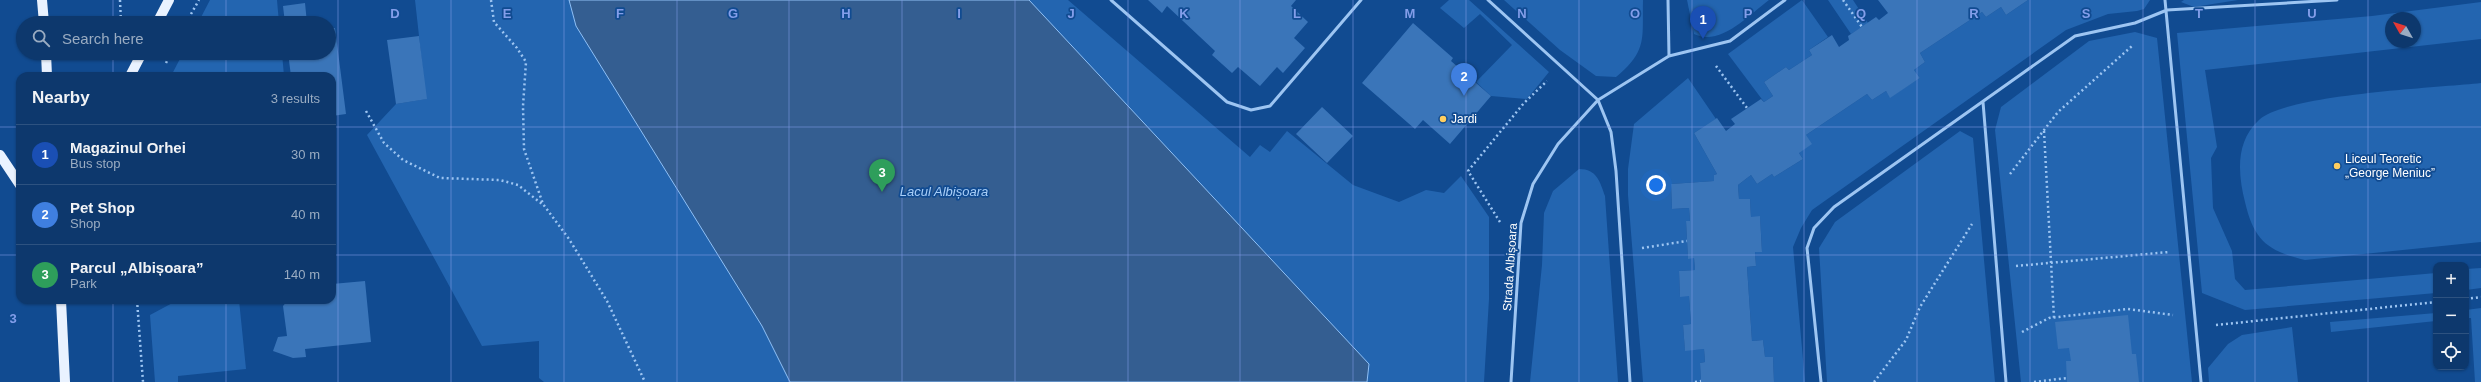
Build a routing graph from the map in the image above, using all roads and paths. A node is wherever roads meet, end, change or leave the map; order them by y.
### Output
1 (42, 0) edge
2 (120, 0) edge
3 (169, 0) edge
4 (491, 0) edge
5 (1111, 0) edge
6 (1361, 0) edge
7 (1488, 0) edge
8 (1668, 0) edge
9 (1785, 0) edge
10 (1843, 0) edge
11 (2166, 0) edge
12 (2338, 0) edge
13 (2167, 10) junction
14 (43, 16) edge
15 (121, 16) edge
16 (161, 16) edge
17 (1862, 26) dead end
18 (1703, 48) junction
19 (1669, 56) junction
20 (46, 60) edge
21 (138, 60) edge
22 (47, 72) edge
23 (132, 72) edge
24 (1598, 100) junction
25 (1983, 102) junction
26 (1747, 108) dead end
27 (366, 111) dead end
28 (2044, 131) dead end
29 (0, 155) edge
30 (16, 179) edge
31 (543, 204) junction
32 (1687, 241) dead end
33 (2188, 250) junction
34 (1620, 252) junction
35 (2050, 263) junction
36 (1996, 268) junction
37 (2481, 298) edge
38 (2469, 299) edge
39 (2433, 302) edge
40 (61, 304) edge
41 (137, 304) edge
42 (2054, 318) junction
43 (2194, 318) junction
44 (2195, 328) junction
45 (2002, 341) junction
46 (2067, 378) dead end
47 (1701, 381) edge
48 (65, 382) edge
49 (143, 382) edge
50 (645, 382) edge
51 (1511, 382) edge
52 (1630, 382) edge
53 (1695, 382) edge
54 (1821, 382) edge
55 (2006, 382) edge
56 (2034, 382) edge
57 (2201, 382) edge

1 - 14 main road
2 - 15 path
3 - 16 main road
4 - 31 path
5 - 6 lane
7 - 24 lane
8 - 19 lane
9 - 18 lane, Strada Albișoara
10 - 17 path
11 - 13 lane
12 - 13 lane
13 - 25 lane
13 - 33 lane
18 - 19 lane, Strada Albișoara
18 - 26 path
19 - 24 lane, Strada Albișoara
20 - 22 main road
21 - 23 main road
24 - 34 lane
24 - 51 lane, Strada Albișoara
25 - 36 lane
25 - 54 lane
27 - 31 path
28 - 35 path
29 - 30 main road
31 - 50 path
32 - 34 path
33 - 35 path
33 - 43 lane
34 - 52 lane
35 - 36 path
35 - 42 path
36 - 45 lane
37 - 38 path
39 - 44 path
40 - 48 main road
41 - 49 path
42 - 43 path
42 - 45 path
43 - 44 lane
44 - 57 lane
45 - 55 lane
46 - 56 path
47 - 53 path

